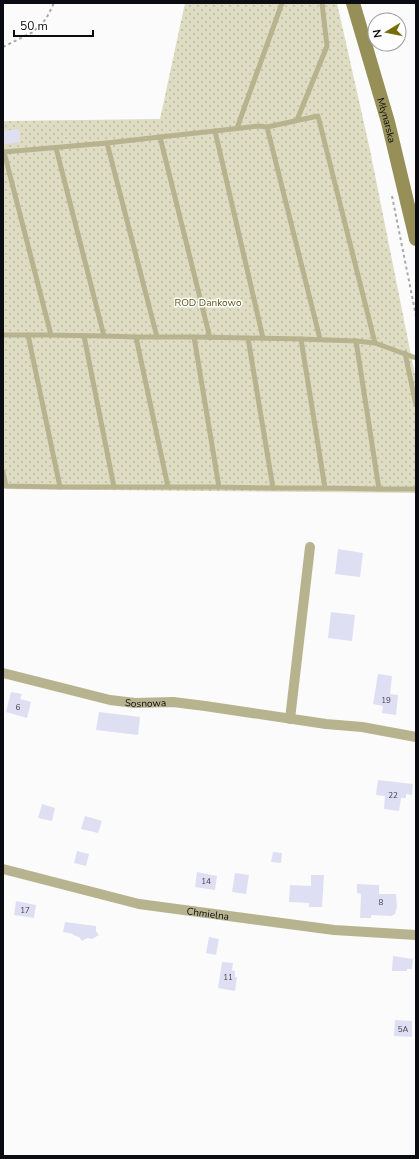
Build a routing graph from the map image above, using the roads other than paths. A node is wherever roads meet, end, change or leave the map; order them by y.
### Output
1 (282, 3) edge
2 (322, 3) edge
3 (353, 3) edge
4 (297, 120) junction
5 (267, 127) junction
6 (237, 128) junction
7 (215, 131) junction
8 (160, 137) junction
9 (107, 143) junction
10 (56, 148) junction
11 (3, 152) edge
12 (413, 207) edge
13 (416, 239) edge
14 (3, 335) edge
15 (28, 335) junction
16 (51, 336) junction
17 (84, 336) junction
18 (104, 336) junction
19 (136, 337) junction
20 (157, 337) junction
21 (194, 337) junction
22 (210, 338) junction
23 (248, 338) junction
24 (263, 338) junction
25 (301, 339) junction
26 (320, 339) junction
27 (356, 340) junction
28 (375, 343) junction
29 (405, 353) junction
30 (416, 358) edge
31 (416, 405) edge
32 (3, 472) edge
33 (5, 486) edge
34 (60, 487) junction
35 (114, 487) junction
36 (168, 487) junction
37 (220, 487) junction
38 (273, 488) junction
39 (325, 488) junction
40 (416, 488) edge
41 (379, 489) junction
42 (310, 547) dead end
43 (3, 673) edge
44 (290, 719) junction
45 (416, 736) edge
46 (3, 869) edge
47 (416, 935) edge

1 - 6 lane
2 - 4 lane
3 - 12 street, Młynarska
4 - 5 lane
4 - 28 lane
5 - 6 lane
5 - 26 lane
6 - 7 lane
7 - 8 lane
7 - 24 lane
8 - 9 lane
8 - 22 lane
9 - 10 lane
9 - 20 lane
10 - 11 lane
10 - 18 lane
11 - 16 lane
12 - 13 street, Młynarska
14 - 15 lane
15 - 16 lane
15 - 34 lane
16 - 17 lane
17 - 18 lane
17 - 35 lane
18 - 19 lane
19 - 20 lane
19 - 36 lane
20 - 21 lane
21 - 22 lane
21 - 37 lane
22 - 23 lane
23 - 24 lane
23 - 38 lane
24 - 25 lane
25 - 26 lane
25 - 39 lane
26 - 27 lane
27 - 28 lane
27 - 41 lane
28 - 29 lane
29 - 30 lane
29 - 31 lane
32 - 33 lane
33 - 34 lane
34 - 35 lane
35 - 36 lane
36 - 37 lane
37 - 38 lane
38 - 39 lane
39 - 41 lane
40 - 41 lane
42 - 44 street
43 - 44 street, Sosnowa
44 - 45 street, Sosnowa
46 - 47 street, Chmielna

